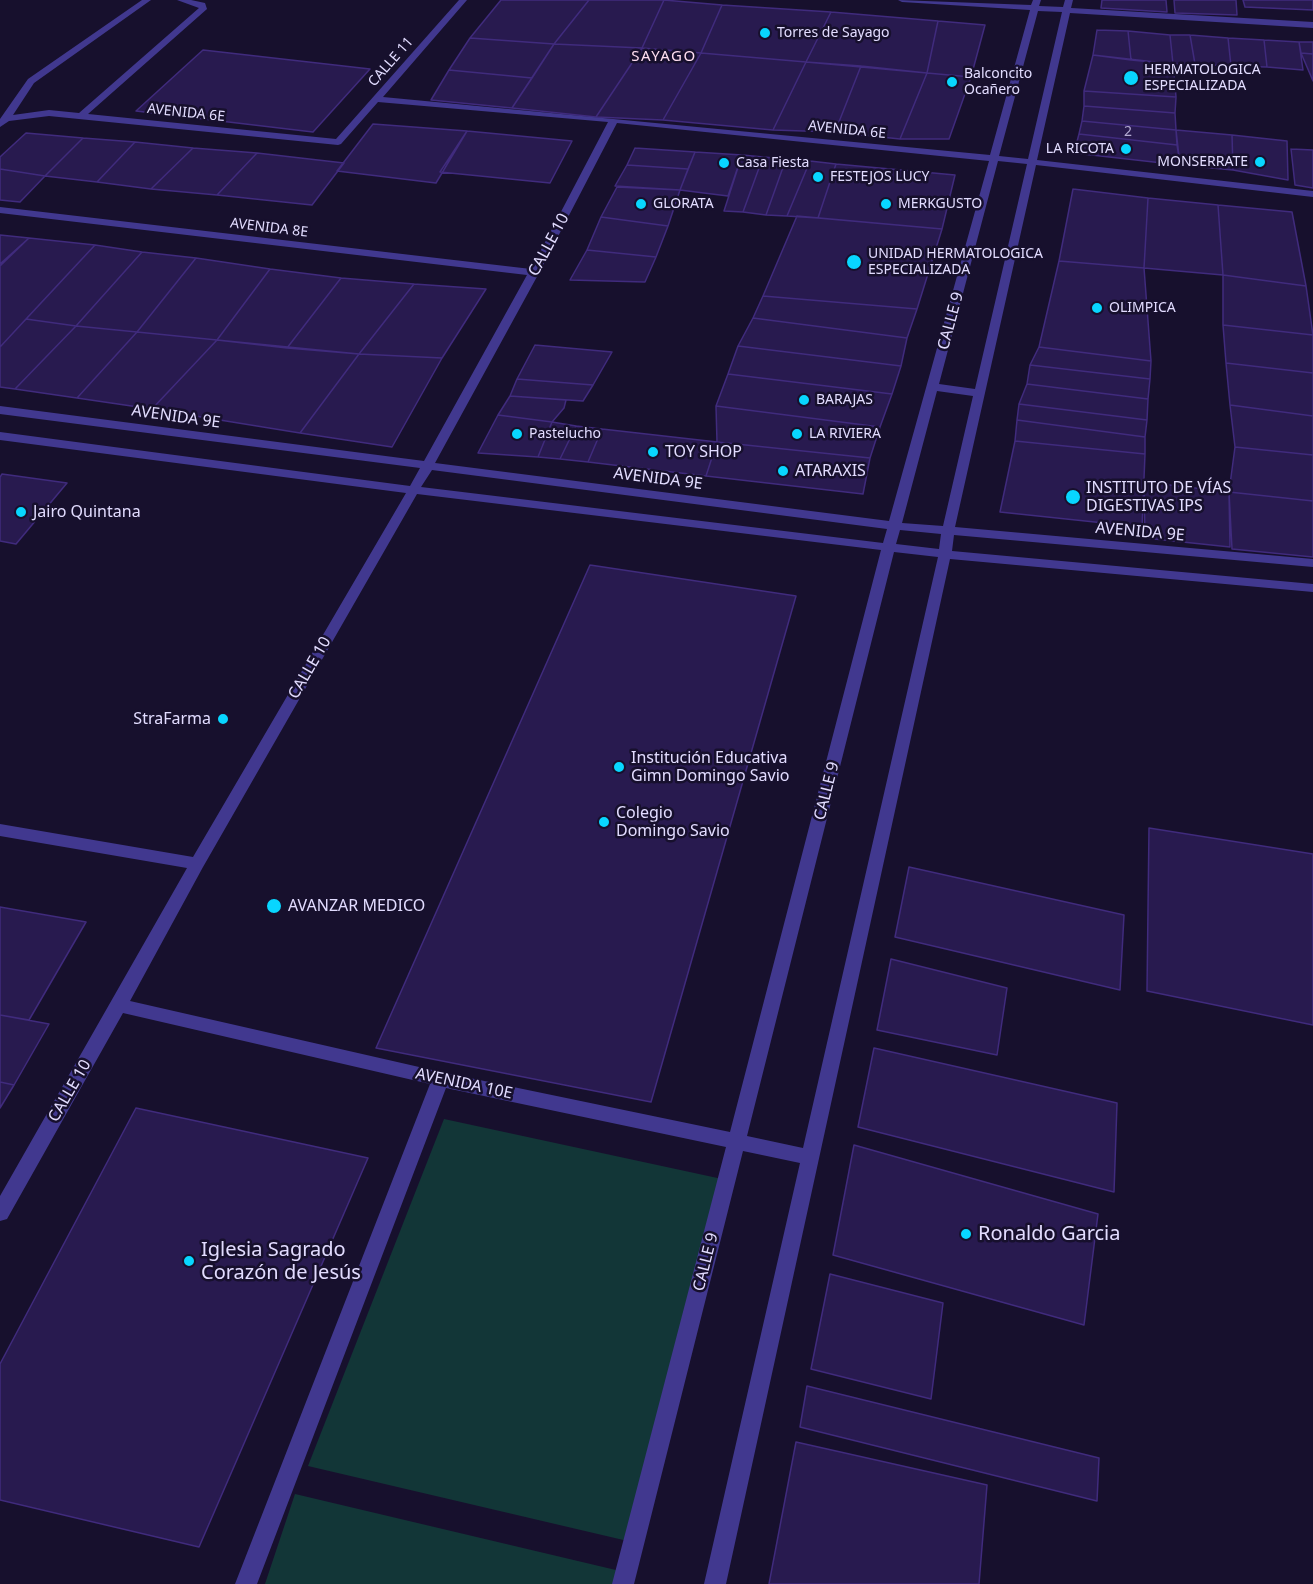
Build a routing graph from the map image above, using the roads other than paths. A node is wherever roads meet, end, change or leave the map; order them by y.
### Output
1 (147, 0) edge
2 (181, 0) edge
3 (463, 0) edge
4 (902, 0) edge
5 (1036, 4) edge
6 (1067, 5) edge
7 (1313, 25) edge
8 (377, 99) junction
9 (81, 116) junction
10 (614, 120) junction
11 (3, 122) edge
12 (338, 142) joint
13 (994, 158) junction
14 (1032, 162) junction
15 (1313, 194) edge
16 (0, 210) edge
17 (534, 273) junction
18 (933, 387) junction
19 (980, 393) junction
20 (0, 411) edge
21 (0, 436) edge
22 (427, 467) junction
23 (412, 490) junction
24 (895, 526) junction
25 (948, 531) junction
26 (890, 546) junction
27 (945, 554) junction
28 (1313, 563) edge
29 (1313, 588) edge
30 (0, 830) edge
31 (197, 864) junction
32 (119, 1005) junction
33 (441, 1079) junction
34 (736, 1141) junction
35 (810, 1156) junction
36 (0, 1213) edge
37 (246, 1584) edge
38 (623, 1584) edge
39 (715, 1584) edge

1 - 11 street
2 - 9 street
3 - 8 street, CALLE 11
4 - 5 street
5 - 6 street
5 - 13 street, CALLE 9
6 - 7 street
6 - 14 street
8 - 10 street, AVENIDA 6E
8 - 12 street, CALLE 11
9 - 11 street, AVENIDA 6E
9 - 12 street, AVENIDA 6E
10 - 13 street, AVENIDA 6E
10 - 17 street, CALLE 10
13 - 14 street, AVENIDA 6E
13 - 18 street, CALLE 9
14 - 15 street, AVENIDA 6E
14 - 19 street
16 - 17 street, AVENIDA 8E
17 - 22 street, CALLE 10
18 - 19 street
18 - 24 street, CALLE 9
19 - 25 street
20 - 22 street, AVENIDA 9E
21 - 23 street
22 - 23 street, CALLE 10
22 - 24 street, AVENIDA 9E
23 - 26 street
23 - 31 street, CALLE 10
24 - 25 street, AVENIDA 9E
24 - 26 street, CALLE 9
25 - 27 street
25 - 28 street, AVENIDA 9E
26 - 27 street
26 - 34 street, CALLE 9
27 - 29 street
27 - 35 street
30 - 31 street
31 - 32 street, CALLE 10
32 - 33 street, AVENIDA 10E
32 - 36 street, CALLE 10
33 - 34 street, AVENIDA 10E
33 - 37 street
34 - 35 street, AVENIDA 10E
34 - 38 street, CALLE 9
35 - 39 street

